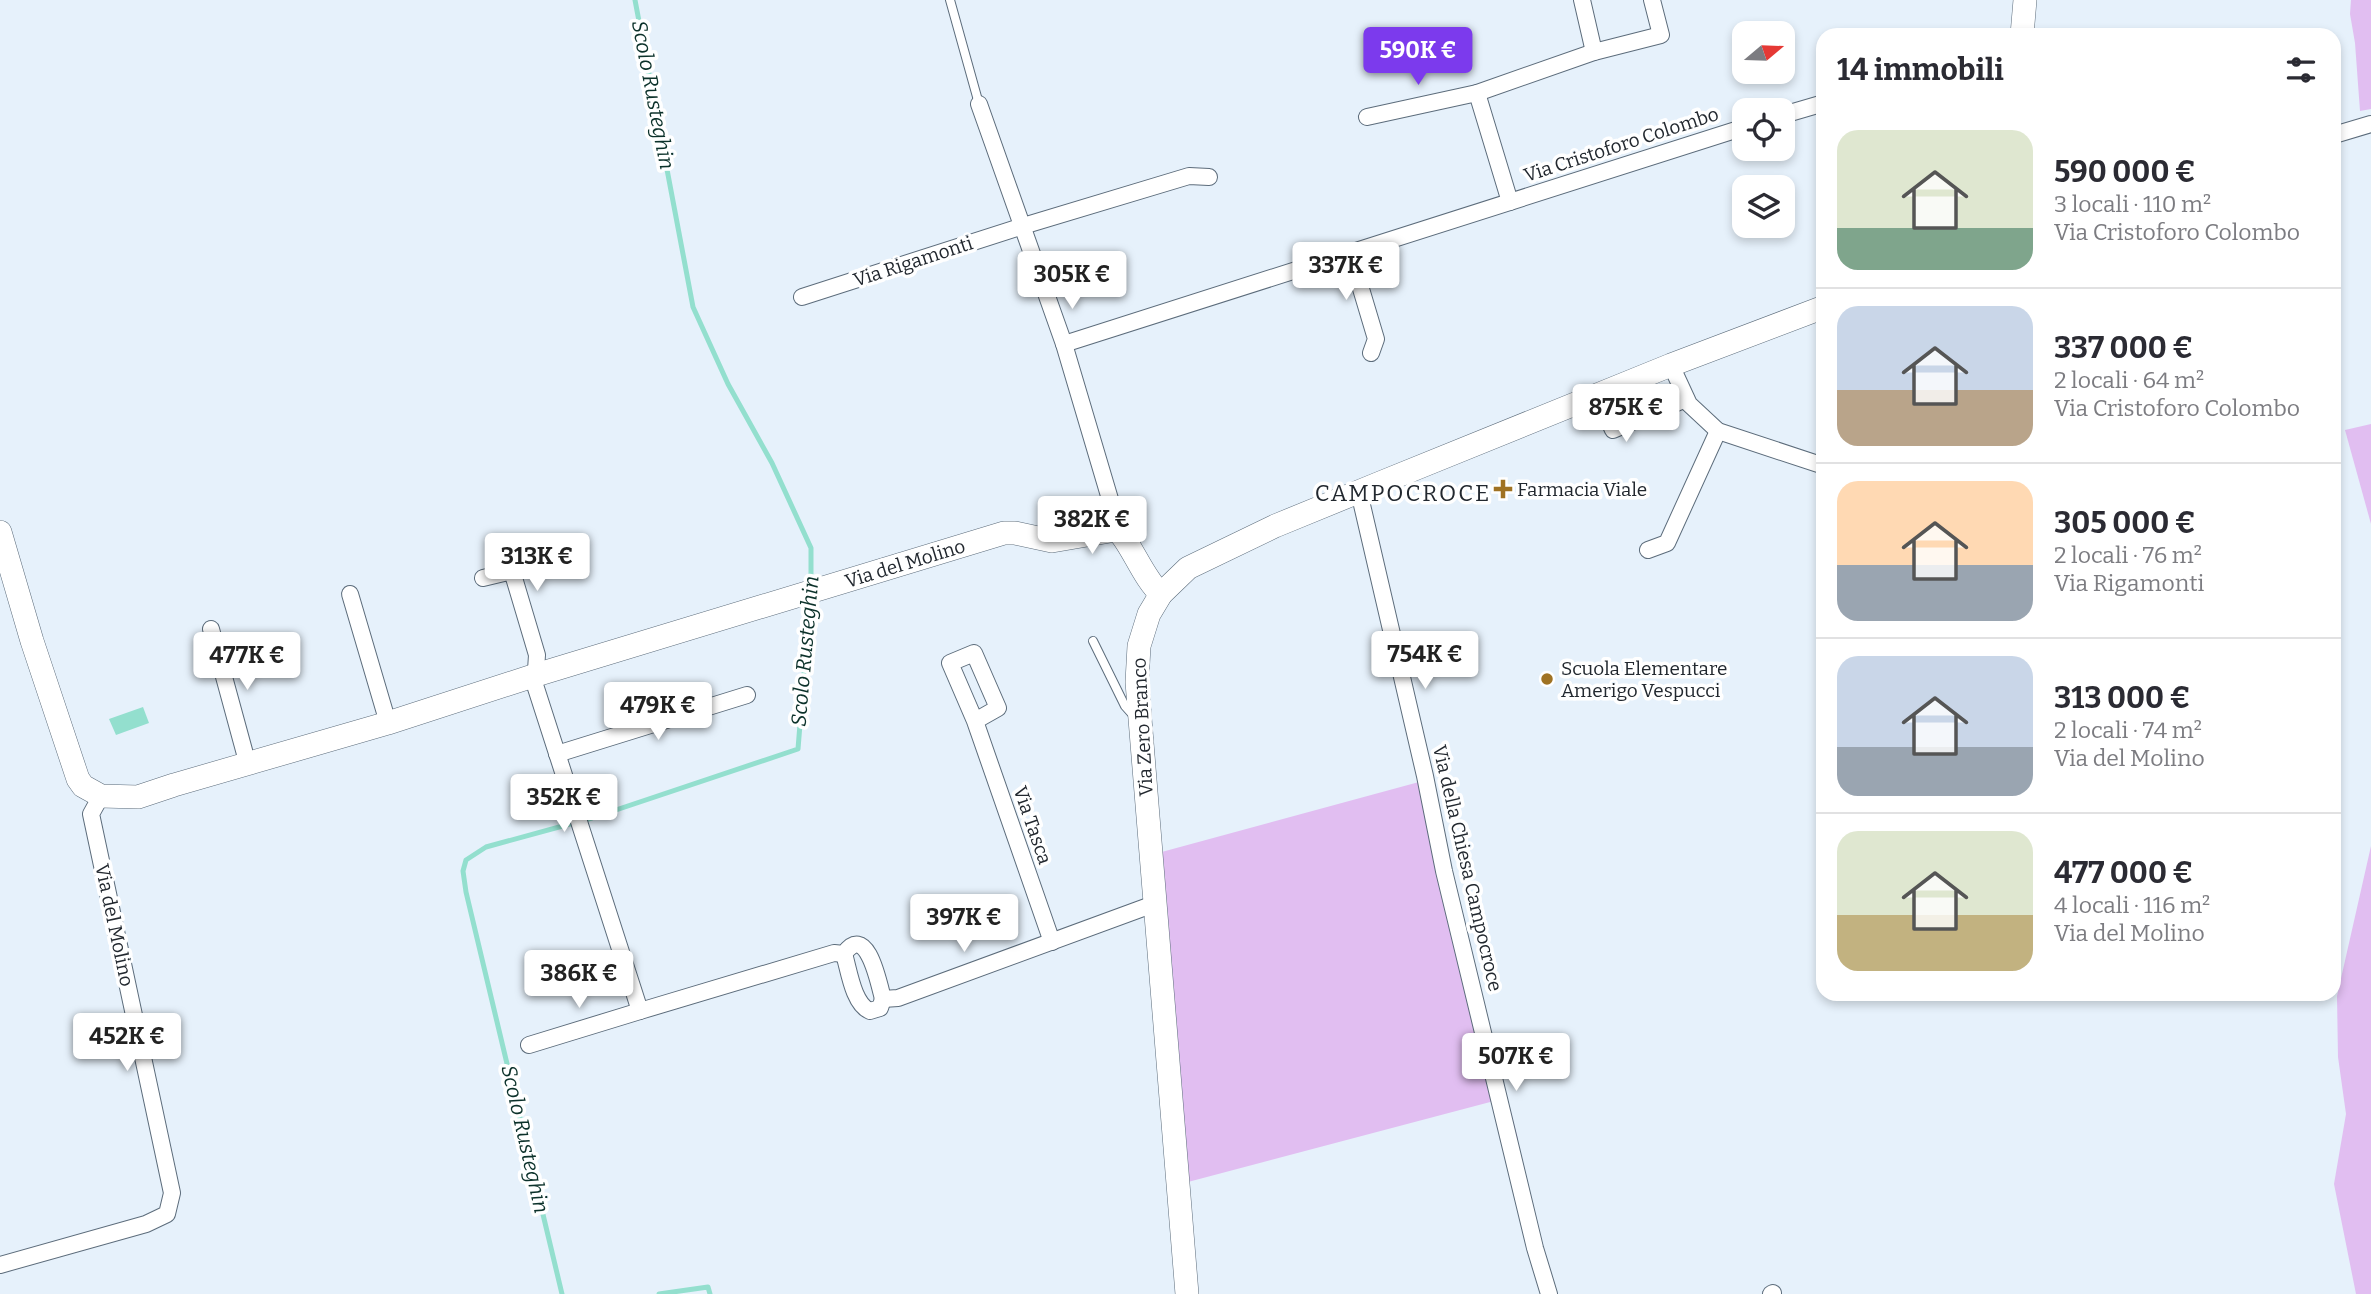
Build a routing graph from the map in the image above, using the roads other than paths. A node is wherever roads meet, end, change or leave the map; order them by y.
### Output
1 (950, 0) edge
2 (1582, 0) edge
3 (1652, 0) edge
4 (2025, 0) edge
5 (2023, 28) edge
6 (1594, 52) junction
7 (1477, 93) junction
8 (979, 104) joint
9 (1816, 105) edge
10 (1795, 111) edge
11 (1367, 117) dead end
12 (2371, 124) edge
13 (1732, 131) edge
14 (2341, 133) edge
15 (1209, 177) dead end
16 (1510, 201) junction
17 (1023, 226) junction
18 (1350, 252) junction
19 (802, 297) dead end
20 (1816, 310) edge
21 (1064, 344) junction
22 (1371, 353) dead end
23 (1671, 365) junction
24 (1597, 395) junction
25 (1686, 399) junction
26 (1718, 431) junction
27 (1816, 463) edge
28 (1359, 492) junction
29 (1116, 530) junction
30 (0, 531) edge
31 (1648, 550) dead end
32 (483, 578) dead end
33 (350, 594) dead end
34 (1161, 594) junction
35 (211, 629) dead end
36 (1093, 641) dead end
37 (536, 675) junction
38 (747, 695) dead end
39 (1138, 716) junction
40 (975, 721) dead end
41 (387, 723) junction
42 (557, 754) junction
43 (248, 765) junction
44 (101, 796) junction
45 (1154, 904) junction
46 (1052, 942) junction
47 (844, 954) junction
48 (883, 999) junction
49 (640, 1011) junction
50 (529, 1045) dead end
51 (0, 1265) edge
52 (1187, 1294) edge
53 (1549, 1294) edge

1 - 8 lane
2 - 6 street
3 - 6 street
4 - 5 street
6 - 7 street
7 - 11 street
7 - 16 street, Via Cristoforo Colombo
8 - 17 street
9 - 10 street
12 - 14 street
13 - 16 street, Via Cristoforo Colombo
15 - 17 street, Via Rigamonti
16 - 18 street, Via Cristoforo Colombo
17 - 19 street, Via Rigamonti
17 - 21 street
18 - 21 street, Via Cristoforo Colombo
18 - 22 street
20 - 23 street, Via Zero Branco
21 - 29 street
23 - 24 street, Via Zero Branco
23 - 25 street
24 - 25 street
24 - 28 street, Via Zero Branco
25 - 26 street
26 - 27 street
26 - 31 street
28 - 34 street, Via Zero Branco
28 - 53 street, Via della Chiesa Campocroce
29 - 34 street
29 - 37 street, Via del Molino
30 - 44 street
32 - 37 street
33 - 41 street
34 - 39 street, Via Zero Branco
35 - 43 street
36 - 39 lane
37 - 41 street, Via del Molino
37 - 42 street
38 - 42 street
39 - 45 street, Via Zero Branco
40 - 46 street, Via Tasca
41 - 43 street, Via del Molino
42 - 49 street
43 - 44 street, Via del Molino
44 - 51 street, Via del Molino
45 - 46 street
45 - 52 street, Via Zero Branco
46 - 48 street
47 - 48 street
47 - 48 street
47 - 49 street
49 - 50 street

